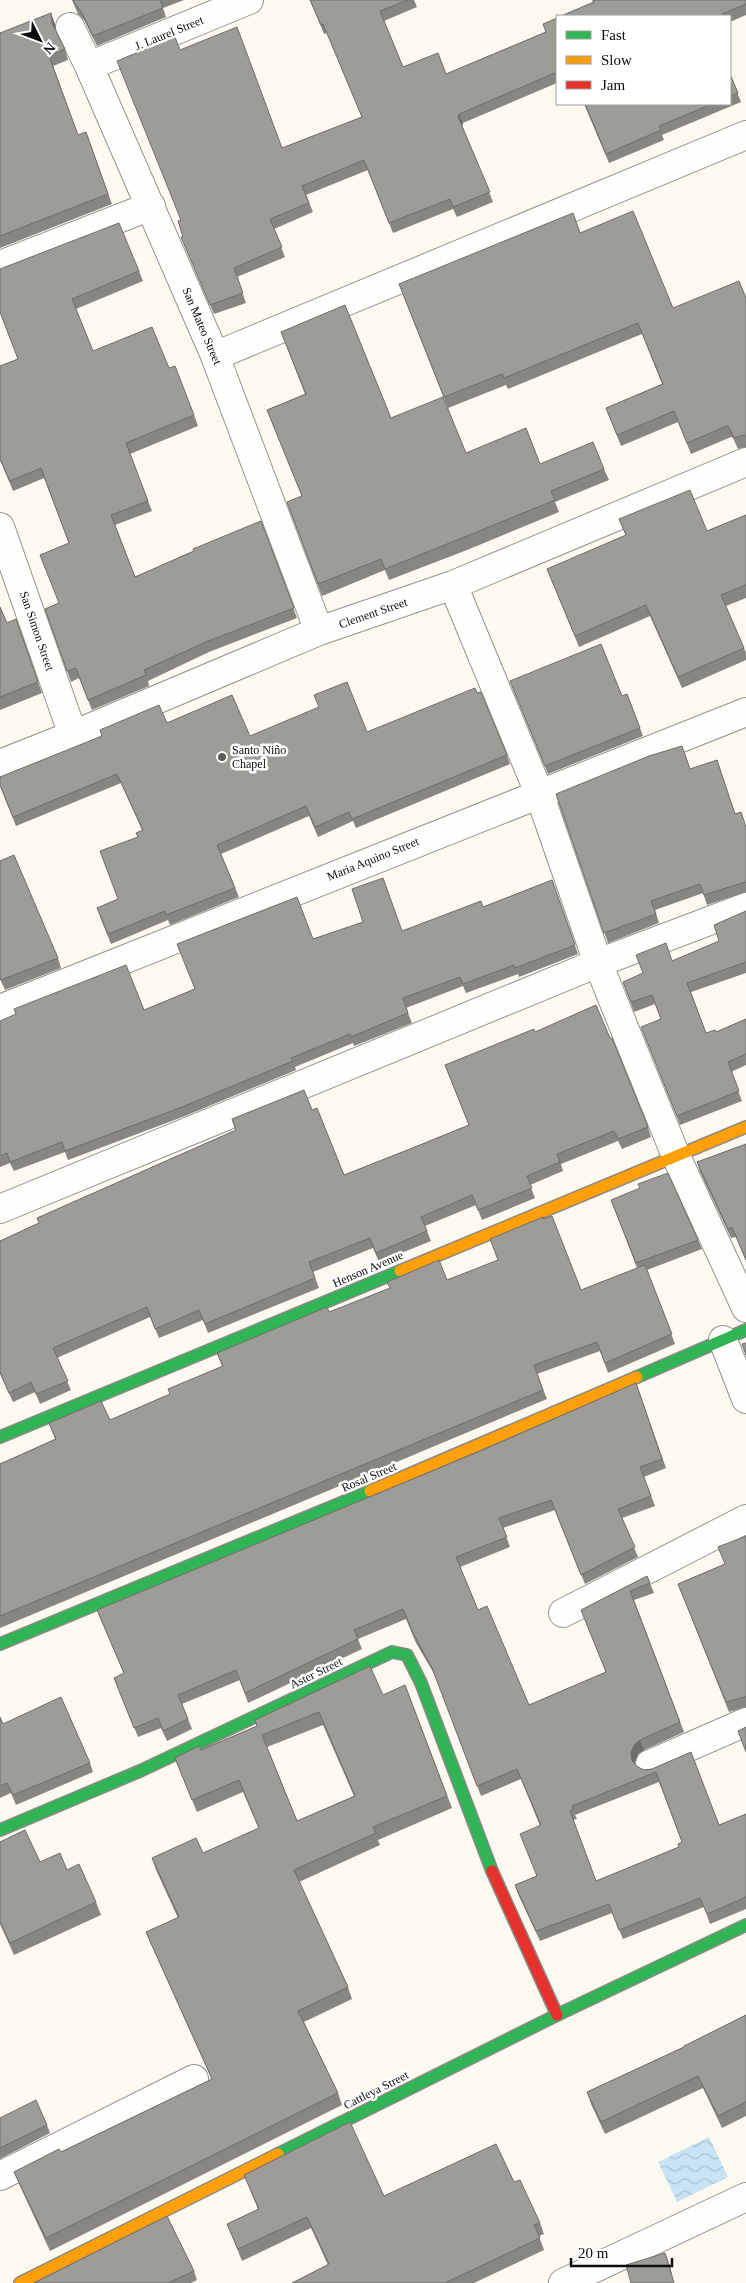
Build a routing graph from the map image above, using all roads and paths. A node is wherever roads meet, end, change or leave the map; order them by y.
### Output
1 (249, 0) edge
2 (70, 27) dead end
3 (89, 66) junction
4 (746, 135) edge
5 (151, 206) junction
6 (0, 265) edge
7 (215, 356) junction
8 (746, 462) edge
9 (0, 526) edge
10 (453, 586) junction
11 (319, 631) junction
12 (746, 712) edge
13 (73, 735) junction
14 (0, 764) edge
15 (539, 793) junction
16 (746, 907) edge
17 (598, 963) junction
18 (0, 1009) edge
19 (746, 1127) edge
20 (676, 1156) junction
21 (0, 1209) edge
22 (746, 1308) edge
23 (735, 1335) edge
24 (746, 1399) edge
25 (0, 1437) edge
26 (746, 1519) edge
27 (562, 1613) dead end
28 (0, 1644) edge
29 (746, 1722) edge
30 (650, 1764) dead end
31 (0, 1830) edge
32 (746, 1925) edge
33 (557, 2014) junction
34 (194, 2079) dead end
35 (0, 2176) edge
36 (746, 2197) edge
37 (20, 2283) edge
38 (563, 2283) edge

1 - 3 street, J. Laurel Street
2 - 3 street, San Mateo Street
3 - 5 street, San Mateo Street
4 - 7 street
5 - 6 street
5 - 7 street, San Mateo Street
7 - 11 street, San Mateo Street
8 - 10 street, Clement Street
9 - 13 street, San Simon Street
10 - 11 street, Clement Street
10 - 15 street
11 - 13 street, Clement Street
12 - 15 street, Maria Aquino Street
13 - 14 street, Clement Street
15 - 17 street
15 - 18 street, Maria Aquino Street
16 - 17 street
17 - 20 street
17 - 21 street
19 - 20 street, Henson Avenue
20 - 22 street
20 - 25 street, Henson Avenue
23 - 24 street
23 - 28 street, Rosal Street
26 - 27 street
29 - 30 street
31 - 33 street, Aster Street
32 - 33 street, Cattleya Street
33 - 37 street, Cattleya Street
34 - 35 street
36 - 38 street

